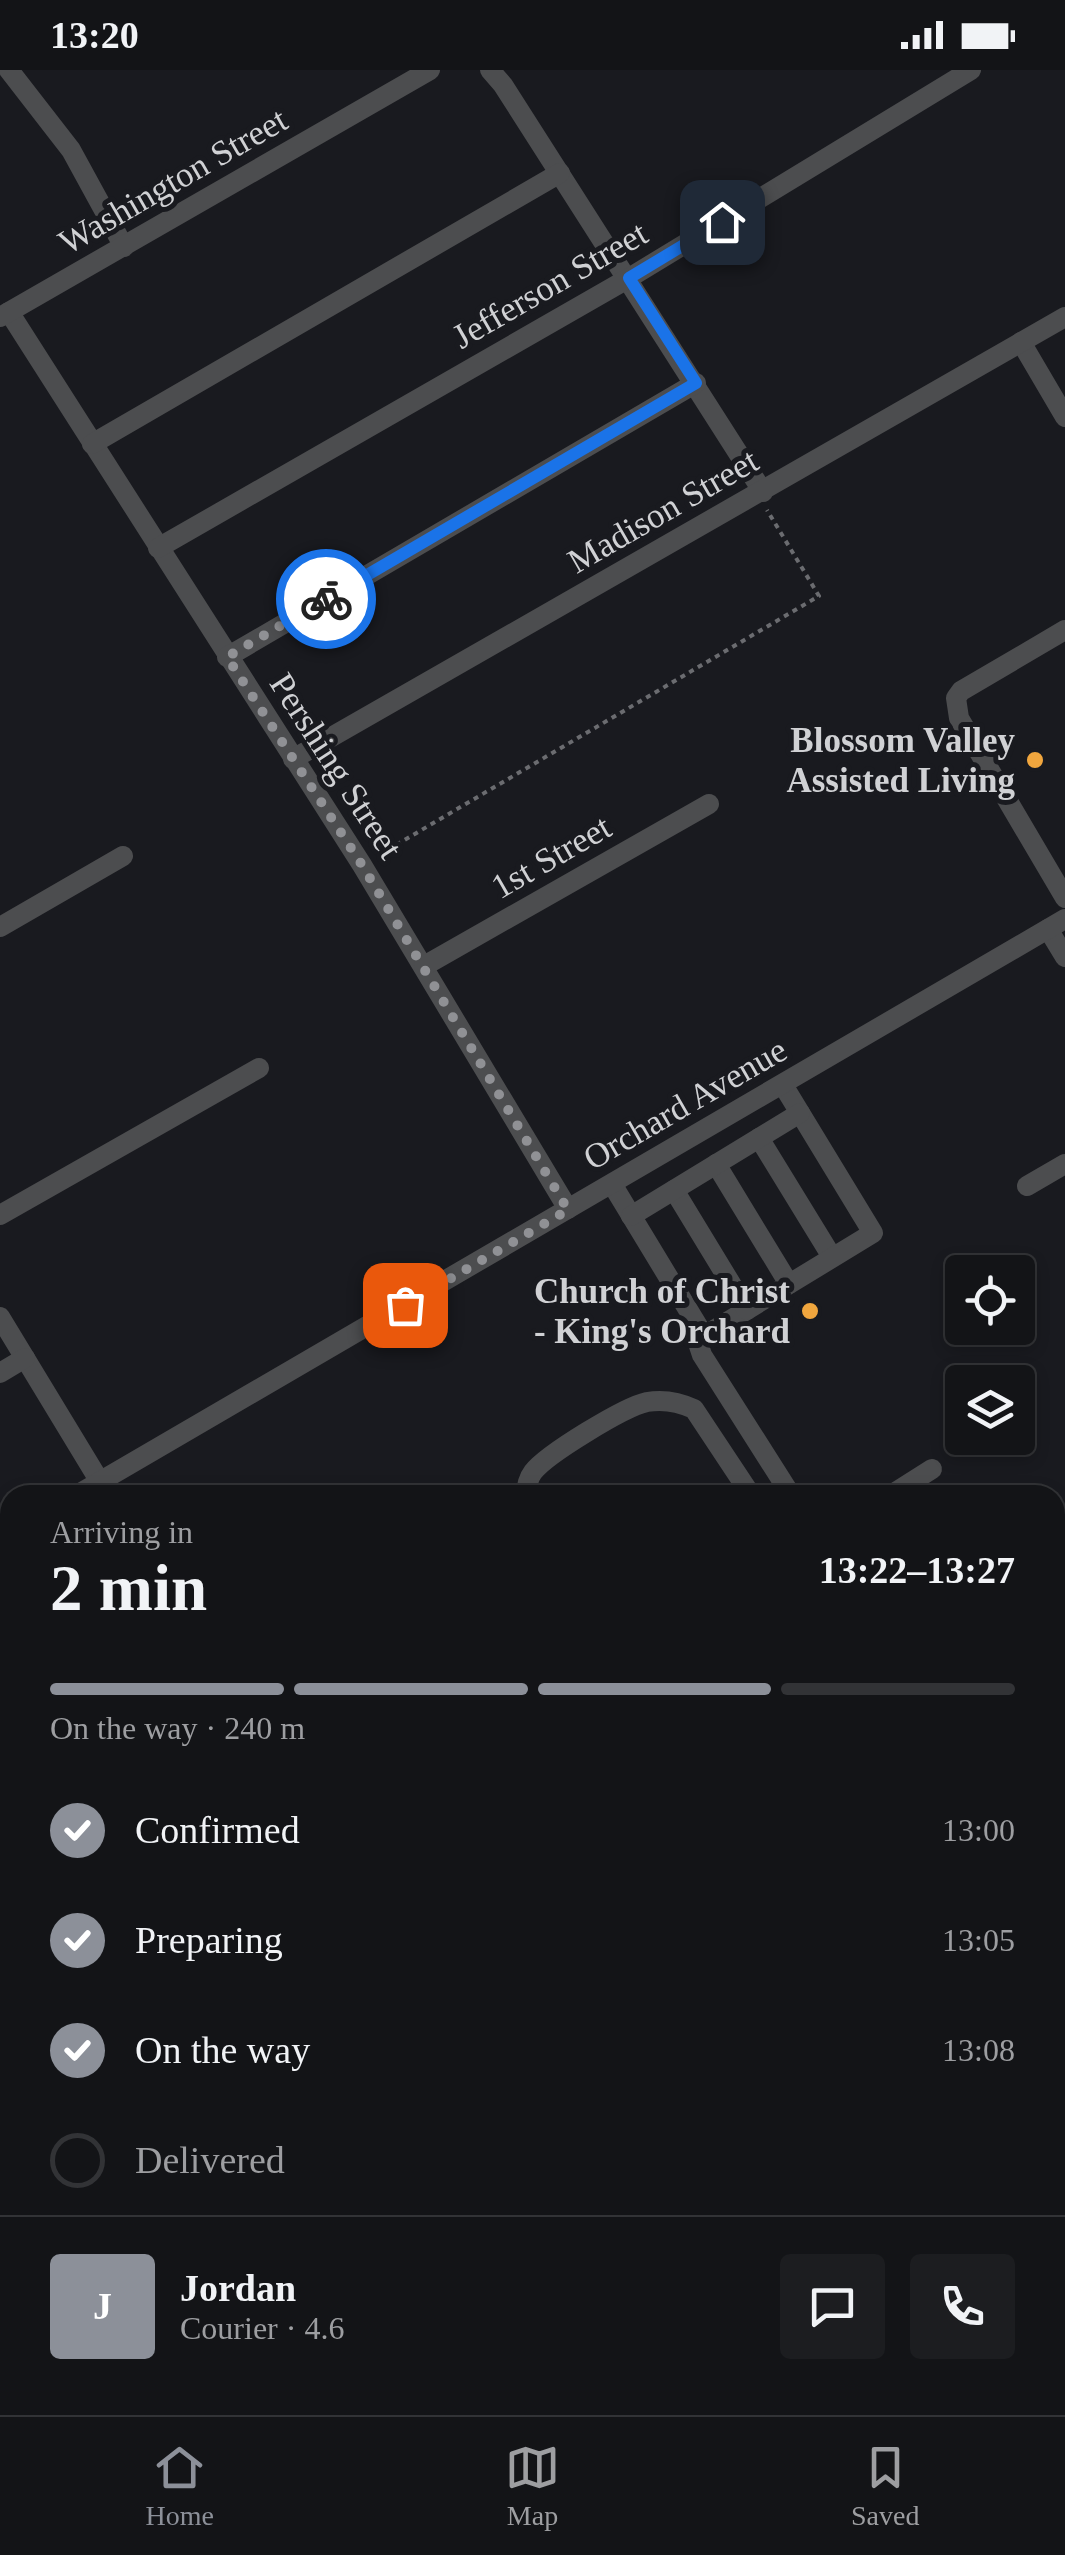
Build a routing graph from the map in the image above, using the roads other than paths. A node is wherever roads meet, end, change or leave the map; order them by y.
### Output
1 (8, 70) edge
2 (430, 70) edge
3 (490, 70) edge
4 (971, 70) edge
5 (560, 173) junction
6 (124, 247) junction
7 (629, 278) junction
8 (4, 315) edge
9 (1065, 317) edge
10 (1021, 342) junction
11 (696, 383) junction
12 (1065, 417) edge
13 (92, 444) junction
14 (762, 492) junction
15 (158, 548) junction
16 (1065, 630) edge
17 (227, 657) junction
18 (292, 759) junction
19 (710, 804) dead end
20 (124, 856) dead end
21 (1057, 864) edge
22 (1065, 898) edge
23 (1057, 924) edge
24 (0, 927) edge
25 (1065, 957) edge
26 (424, 966) junction
27 (259, 1068) dead end
28 (783, 1085) junction
29 (800, 1113) junction
30 (760, 1138) junction
31 (716, 1164) junction
32 (1065, 1164) edge
33 (612, 1184) junction
34 (1027, 1186) dead end
35 (674, 1190) junction
36 (568, 1210) junction
37 (0, 1215) edge
38 (631, 1216) junction
39 (832, 1257) junction
40 (789, 1284) junction
41 (746, 1310) junction
42 (0, 1317) edge
43 (704, 1336) junction
44 (25, 1358) junction
45 (0, 1373) edge
46 (932, 1470) dead end
47 (102, 1485) edge
48 (109, 1485) edge
49 (527, 1485) edge
50 (743, 1485) edge
51 (785, 1485) edge
52 (907, 1485) edge

1 - 6 street
2 - 6 street, Washington Street
3 - 5 street
4 - 7 street, Jefferson Street
5 - 7 street
5 - 13 street
6 - 8 street, Washington Street
7 - 11 street
7 - 15 street, Jefferson Street
8 - 13 street, Pershing Street
9 - 10 street, Madison Street
10 - 12 street
10 - 14 street, Madison Street
11 - 14 street
11 - 17 street
13 - 15 street, Pershing Street
14 - 18 street, Madison Street
15 - 17 street, Pershing Street
16 - 21 street
17 - 18 street, Pershing Street
18 - 26 street, Pershing Street
19 - 26 street, 1st Street
20 - 24 street
21 - 22 street
23 - 25 street
23 - 28 street, Orchard Avenue
26 - 36 street, Pershing Street
27 - 37 street
28 - 29 street
28 - 33 street, Orchard Avenue
29 - 30 street
29 - 39 street
30 - 31 street
30 - 39 street
31 - 35 street
31 - 40 street
32 - 34 street
33 - 36 street, Orchard Avenue
33 - 38 street
35 - 38 street
35 - 41 street
36 - 48 street, Orchard Avenue
38 - 43 street
39 - 40 street
40 - 41 street
41 - 43 street
42 - 44 street
43 - 51 street
44 - 45 street
44 - 47 street
46 - 52 street
49 - 50 street

